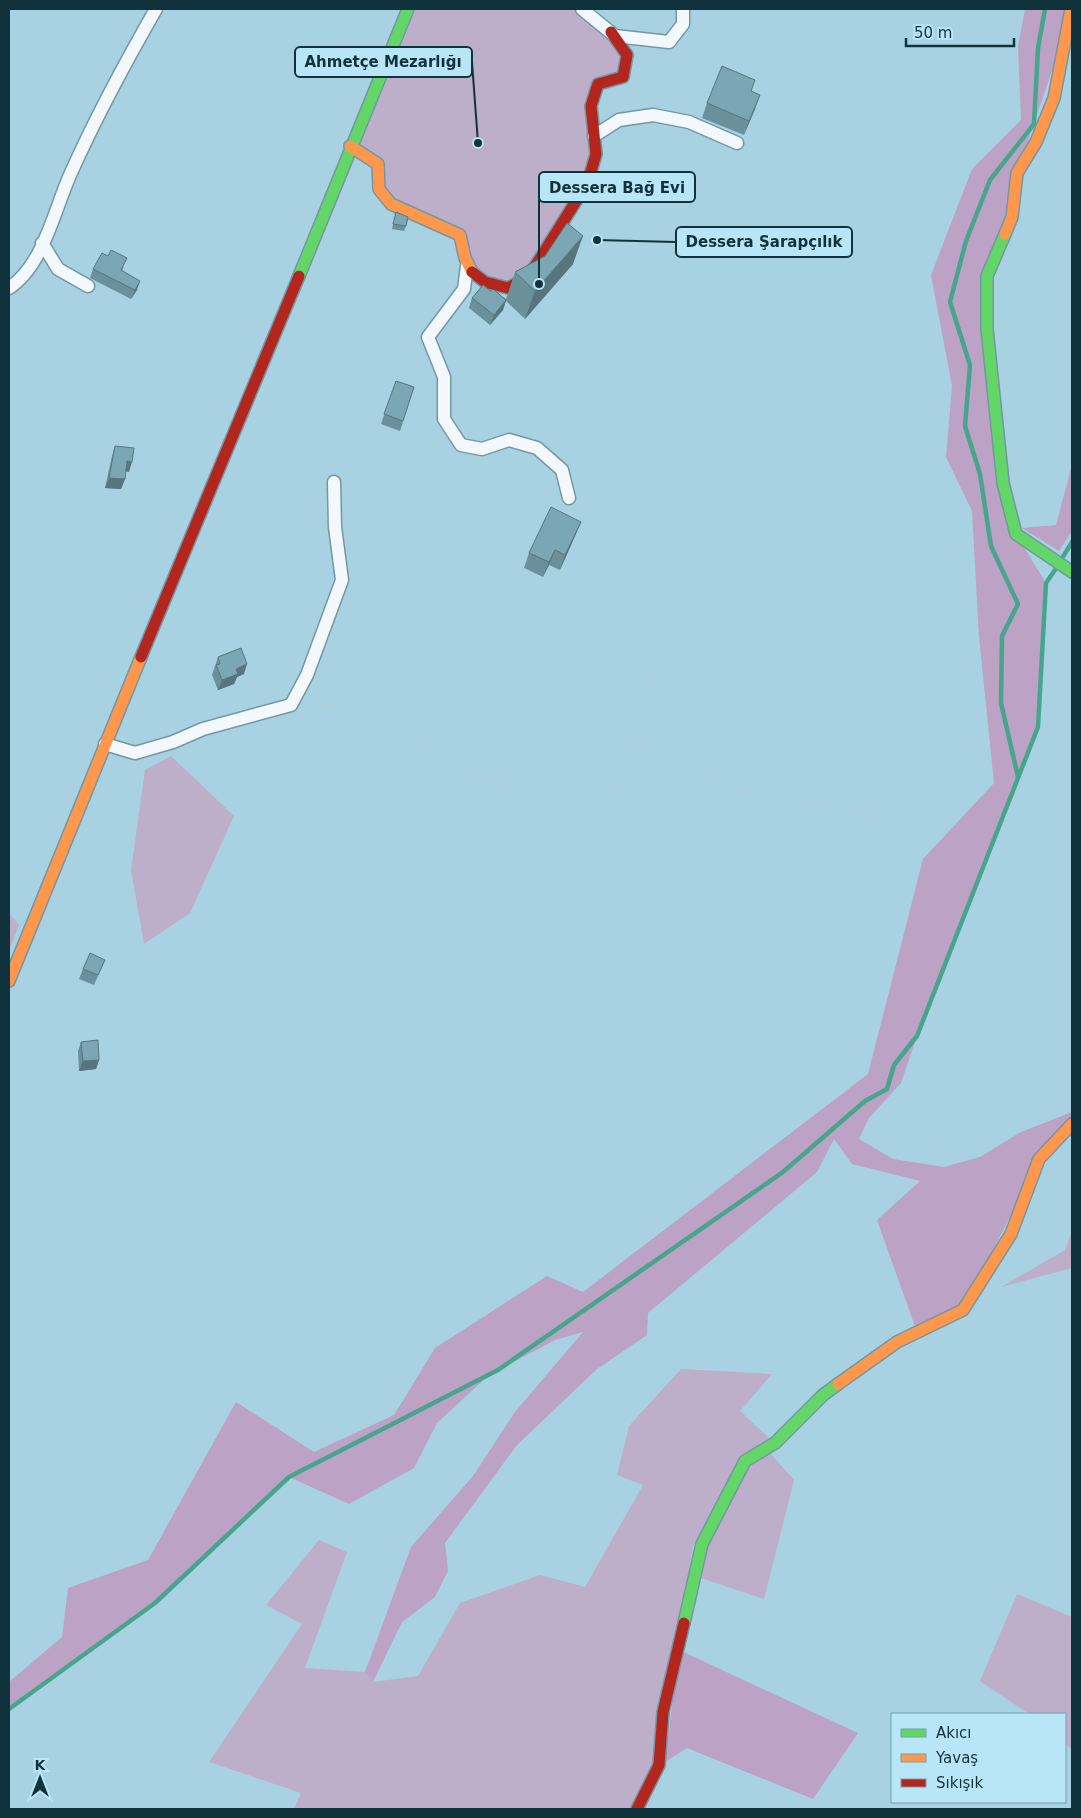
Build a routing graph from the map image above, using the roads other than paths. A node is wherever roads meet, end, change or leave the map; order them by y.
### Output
1 (156, 9) edge
2 (408, 9) edge
3 (582, 9) edge
4 (683, 9) edge
5 (1071, 9) edge
6 (611, 32) junction
7 (594, 136) junction
8 (737, 143) dead end
9 (350, 146) junction
10 (42, 243) junction
11 (467, 266) junction
12 (88, 286) dead end
13 (9, 288) edge
14 (334, 482) dead end
15 (568, 498) dead end
16 (1072, 572) edge
17 (105, 744) junction
18 (9, 981) edge
19 (1072, 1124) edge
20 (637, 1809) edge

1 - 10 street
2 - 9 street
3 - 6 street
4 - 6 street
5 - 16 street
6 - 7 street
7 - 8 street
7 - 11 street
9 - 11 street
9 - 17 street
10 - 12 street
10 - 13 street
11 - 15 street
14 - 17 street
17 - 18 street
19 - 20 street

